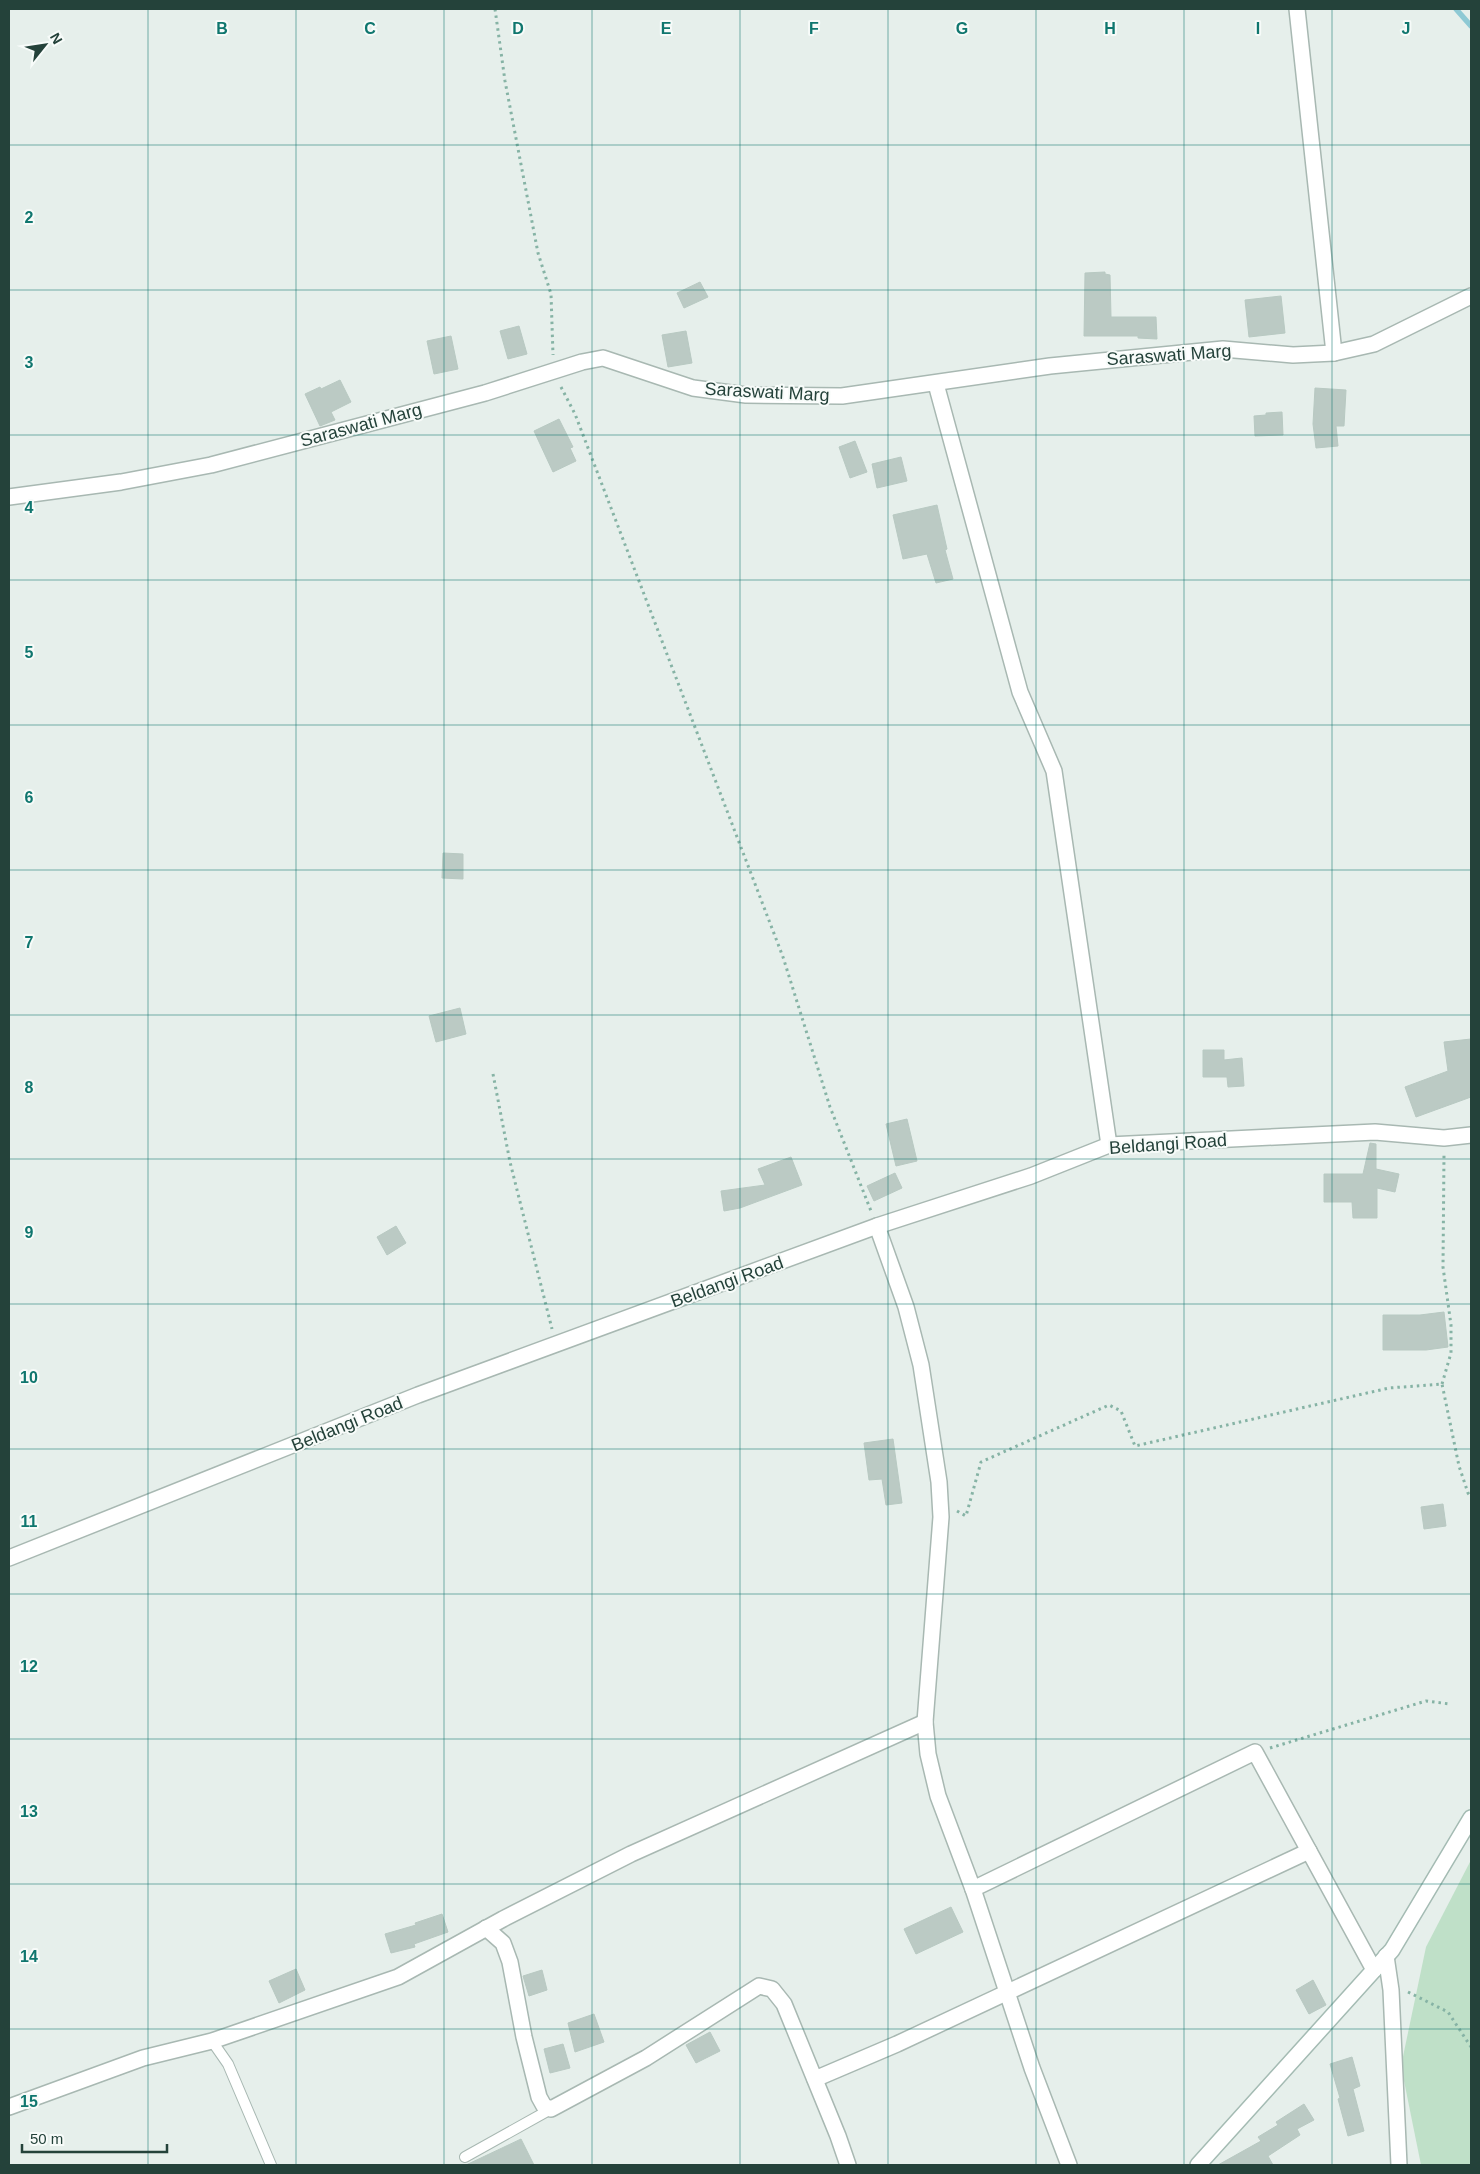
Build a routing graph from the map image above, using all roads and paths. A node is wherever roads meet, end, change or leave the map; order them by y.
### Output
1 (495, 9) edge
2 (1296, 9) edge
3 (1471, 296) edge
4 (1334, 353) junction
5 (553, 371) junction
6 (936, 384) junction
7 (9, 497) edge
8 (493, 1074) dead end
9 (1471, 1135) edge
10 (1444, 1138) junction
11 (1109, 1145) junction
12 (877, 1226) junction
13 (556, 1344) junction
14 (1442, 1384) junction
15 (1471, 1497) edge
16 (953, 1510) dead end
17 (9, 1558) edge
18 (1450, 1704) dead end
19 (925, 1722) junction
20 (1255, 1752) junction
21 (1471, 1818) edge
22 (1309, 1851) junction
23 (973, 1889) junction
24 (486, 1928) junction
25 (1386, 1956) junction
26 (1374, 1970) junction
27 (1391, 1990) junction
28 (1008, 1991) junction
29 (212, 2041) junction
30 (1471, 2047) edge
31 (815, 2079) junction
32 (9, 2108) edge
33 (551, 2109) junction
34 (464, 2157) dead end
35 (271, 2165) edge
36 (848, 2165) edge
37 (1069, 2165) edge
38 (1198, 2165) edge
39 (1399, 2165) edge

1 - 5 path
2 - 4 street
3 - 4 street, Saraswati Marg
4 - 6 street, Saraswati Marg
5 - 6 street, Saraswati Marg
5 - 7 street, Saraswati Marg
5 - 12 path
6 - 11 street
8 - 13 path
9 - 10 street, Beldangi Road
10 - 11 street, Beldangi Road
10 - 14 path
11 - 12 street, Beldangi Road
12 - 13 street, Beldangi Road
12 - 19 street
13 - 17 street, Beldangi Road
14 - 15 path
14 - 16 path
18 - 20 path
19 - 23 street
19 - 24 street
20 - 22 street
20 - 23 street
21 - 25 street
22 - 26 street
22 - 28 street
23 - 28 street
24 - 29 street
24 - 33 street
25 - 26 street
25 - 27 street
26 - 38 street
27 - 30 path
27 - 39 street
28 - 31 street
28 - 37 street
29 - 32 street
29 - 35 lane
31 - 33 street
31 - 36 street
33 - 34 lane

